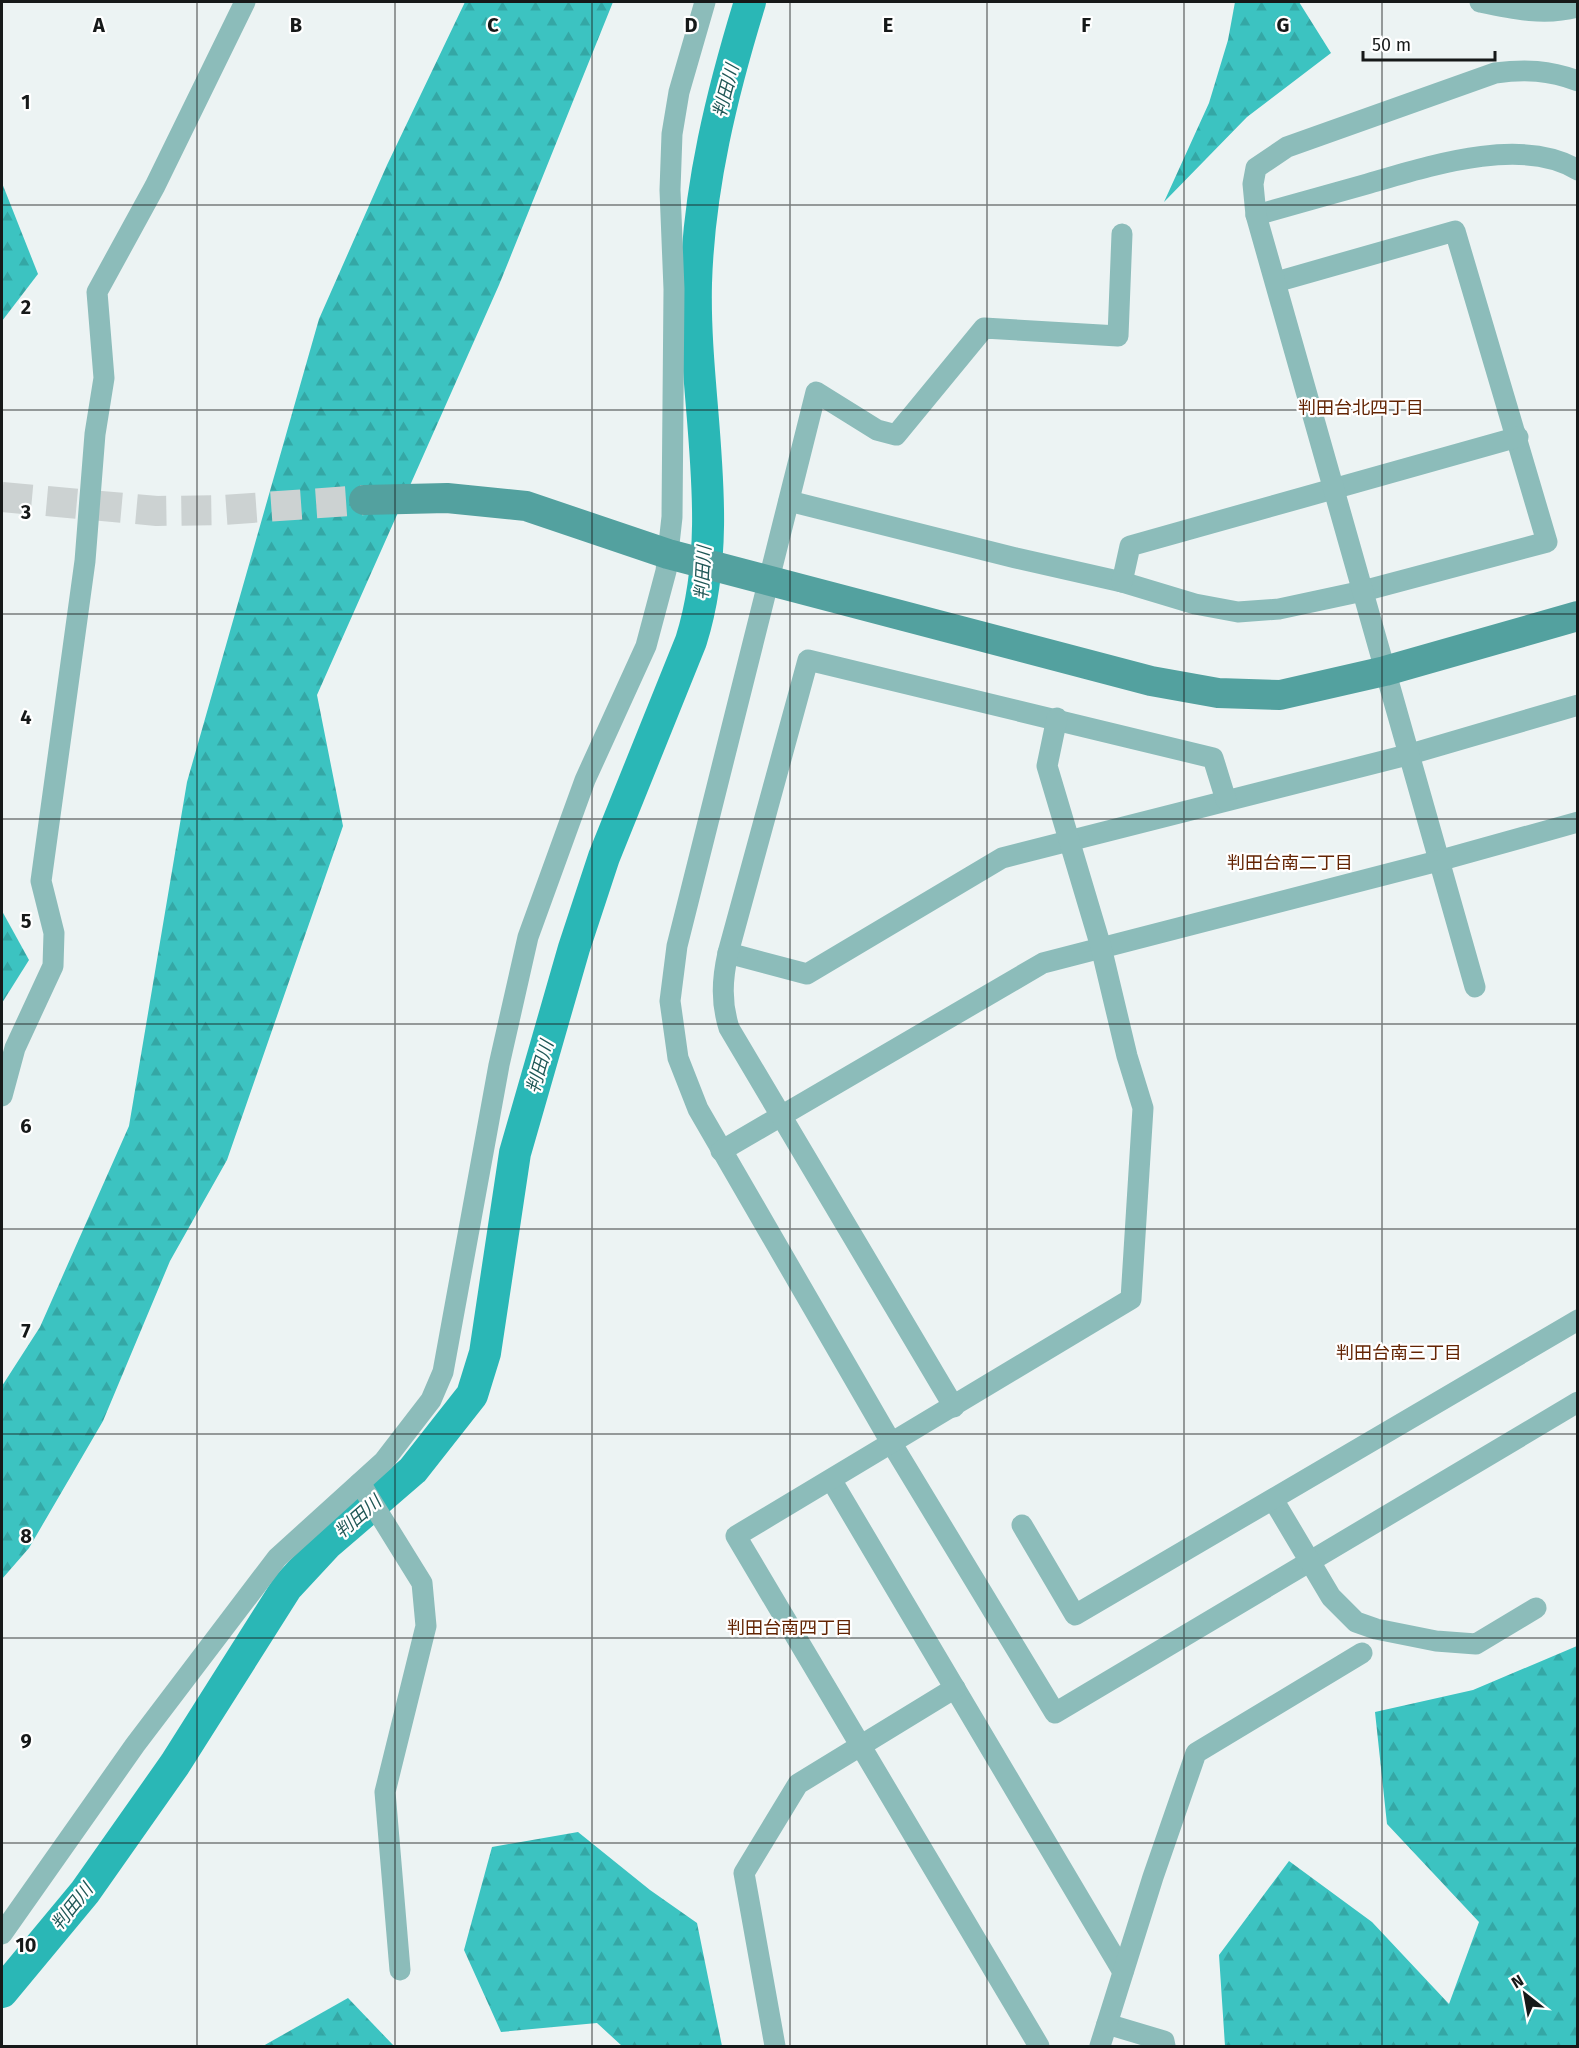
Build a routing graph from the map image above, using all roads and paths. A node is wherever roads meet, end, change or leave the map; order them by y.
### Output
1 (245, 2) edge
2 (705, 2) edge
3 (1480, 2) edge
4 (1578, 7) edge
5 (1578, 81) edge
6 (1578, 170) edge
7 (1256, 215) junction
8 (1122, 234) dead end
9 (1276, 282) junction
10 (1518, 437) junction
11 (1334, 488) junction
12 (364, 500) tunnel mouth
13 (789, 501) junction
14 (675, 556) junction
15 (769, 581) junction
16 (1122, 582) junction
17 (1363, 591) junction
18 (1578, 616) edge
19 (1385, 671) junction
20 (1578, 705) edge
21 (1057, 718) junction
22 (1407, 755) junction
23 (1226, 800) junction
24 (1578, 822) edge
25 (1068, 841) junction
26 (1438, 861) junction
27 (1101, 947) junction
28 (728, 953) junction
29 (1475, 987) dead end
30 (2, 1096) edge
31 (782, 1116) junction
32 (721, 1151) junction
33 (1578, 1320) edge
34 (1578, 1402) edge
35 (954, 1407) junction
36 (892, 1444) junction
37 (832, 1481) junction
38 (364, 1487) junction
39 (1274, 1501) junction
40 (1022, 1525) dead end
41 (1309, 1561) junction
42 (1536, 1608) dead end
43 (1362, 1653) dead end
44 (955, 1688) junction
45 (860, 1745) junction
46 (2, 1934) edge
47 (400, 1970) dead end
48 (1124, 1972) junction
49 (1107, 2024) junction
50 (775, 2046) edge
51 (1039, 2046) edge
52 (1100, 2046) edge
53 (1165, 2046) edge

1 - 30 street
2 - 14 street
3 - 4 street
5 - 7 street
6 - 7 street
7 - 9 street
8 - 13 street
9 - 10 street
9 - 11 street
10 - 11 street
10 - 17 street
11 - 16 street
11 - 17 street
12 - 14 street
13 - 15 street
13 - 16 street
14 - 15 street
14 - 38 street
15 - 19 street
15 - 32 street
16 - 17 street
17 - 19 street
18 - 19 street
19 - 22 street
20 - 22 street
21 - 23 street
21 - 25 street
21 - 28 street
22 - 23 street
22 - 26 street
23 - 25 street
24 - 26 street
25 - 27 street
25 - 28 street
26 - 27 street
26 - 29 street
27 - 31 street
27 - 35 street
28 - 31 street
31 - 32 street
31 - 35 street
32 - 36 street
33 - 39 street
34 - 41 street
35 - 36 street
36 - 37 street
36 - 41 street
37 - 44 street
37 - 45 street
38 - 46 street
38 - 47 street
39 - 40 street
39 - 41 street
41 - 42 street
43 - 48 street
44 - 45 street
44 - 48 street
45 - 50 street
45 - 51 street
48 - 49 street
49 - 52 street
49 - 53 street

